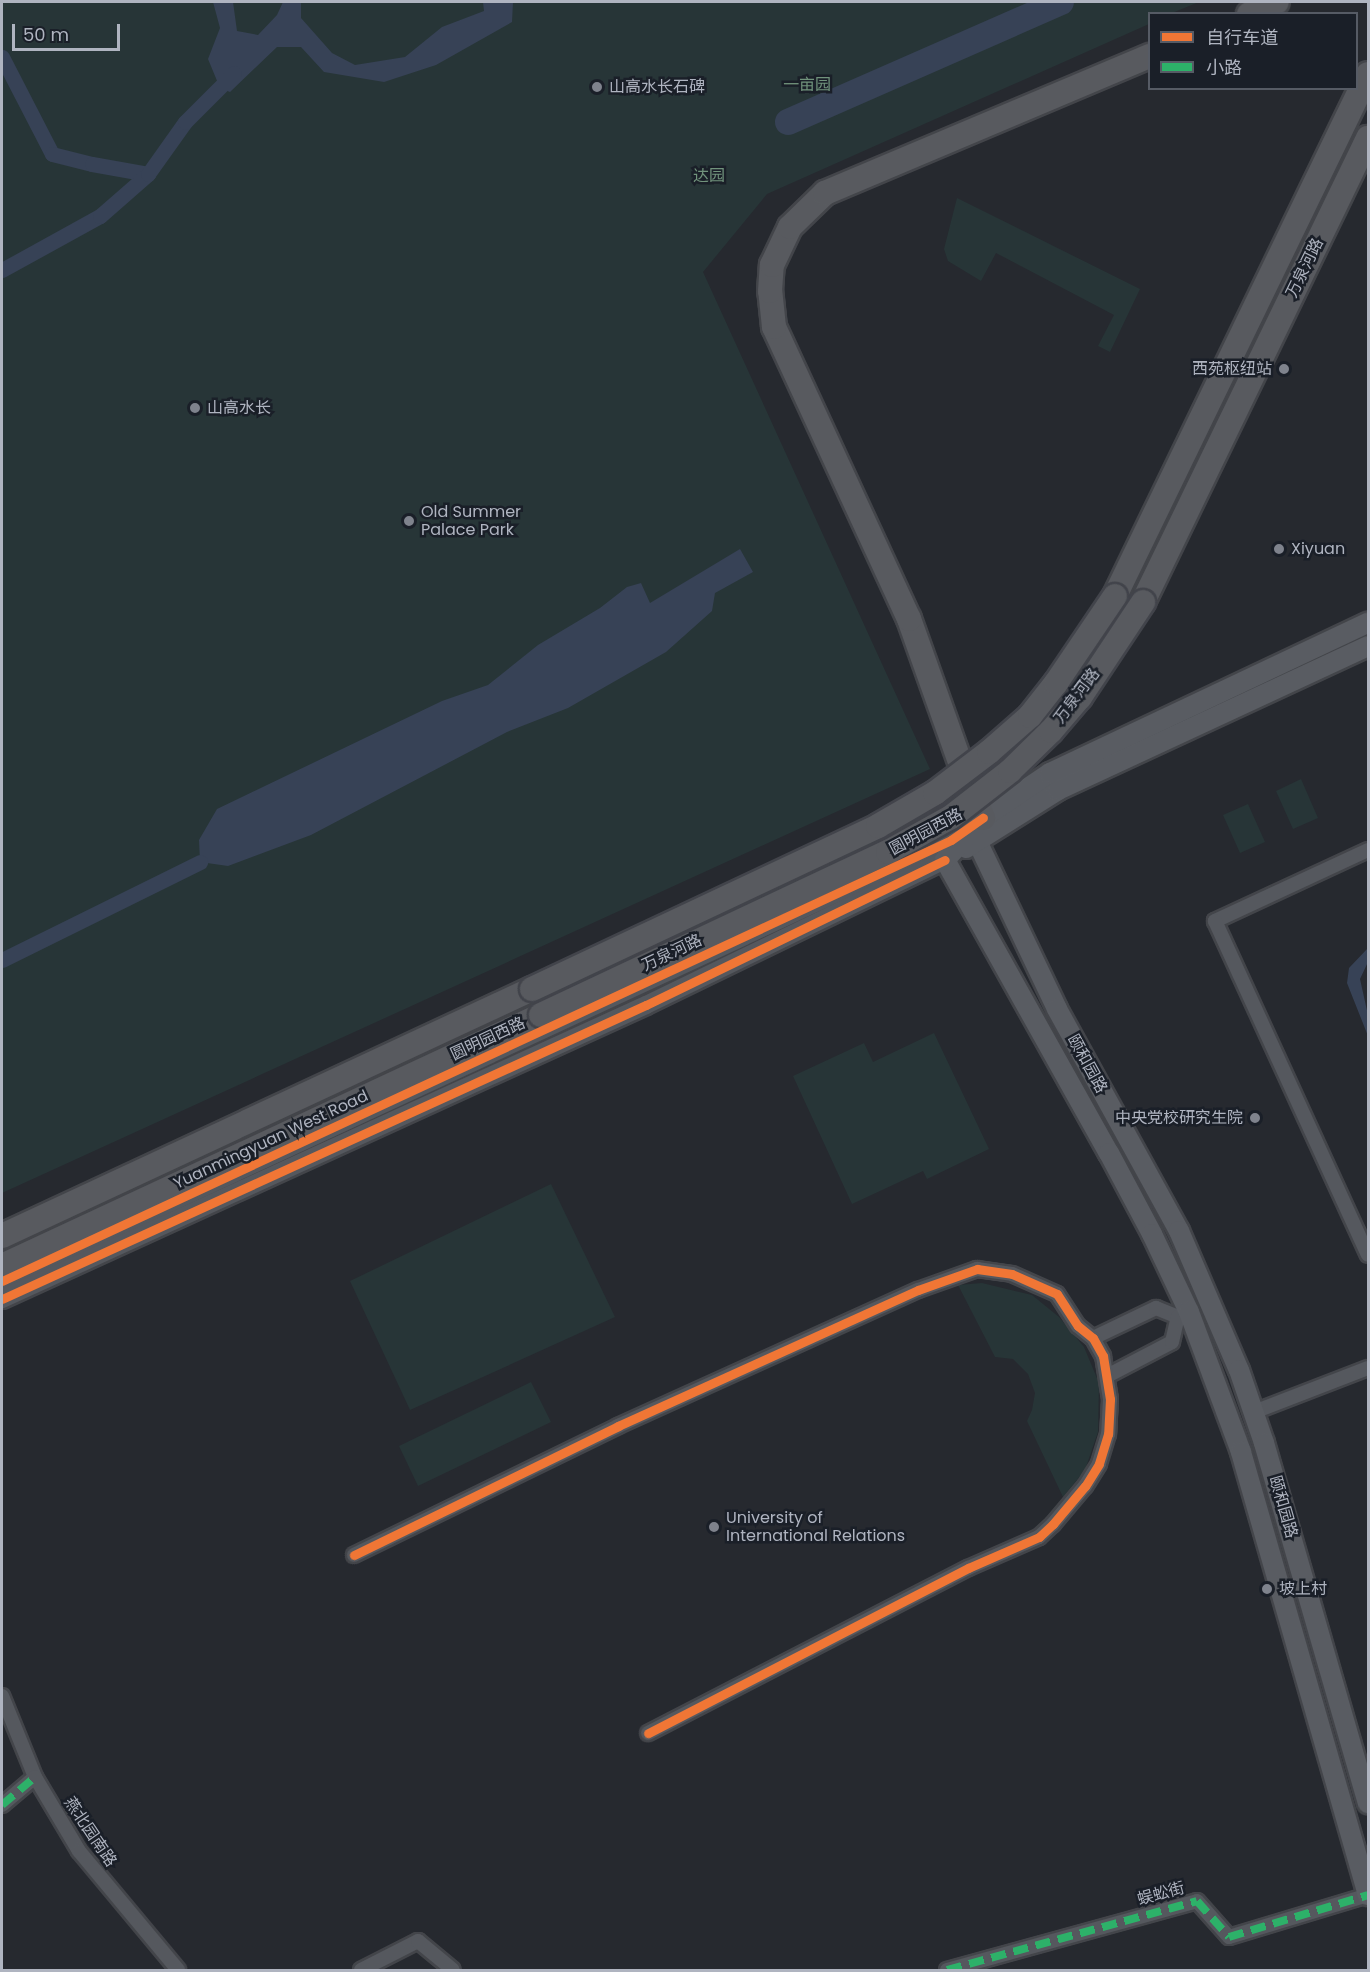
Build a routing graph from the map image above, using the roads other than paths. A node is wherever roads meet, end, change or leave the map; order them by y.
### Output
1 (1277, 2) edge
2 (1254, 12) edge
3 (1148, 56) edge
4 (1368, 74) edge
5 (1368, 138) edge
6 (1115, 596) joint
7 (1368, 623) edge
8 (1368, 646) edge
9 (983, 818) junction
10 (977, 841) junction
11 (1368, 850) edge
12 (945, 860) junction
13 (532, 989) joint
14 (541, 1015) joint
15 (2, 1236) edge
16 (1368, 1255) edge
17 (2, 1266) edge
18 (2, 1281) edge
19 (2, 1299) edge
20 (1183, 1314) junction
21 (1093, 1338) junction
22 (1368, 1368) edge
23 (1107, 1376) junction
24 (1254, 1412) junction
25 (354, 1555) dead end
26 (2, 1696) edge
27 (648, 1733) dead end
28 (35, 1778) junction
29 (1368, 1803) edge
30 (2, 1804) edge
31 (1368, 1895) edge
32 (178, 1971) edge
33 (361, 1971) edge
34 (453, 1971) edge
35 (947, 1971) edge

1 - 2 highway
3 - 9 highway
4 - 6 highway, 万泉河路
5 - 14 highway, 万泉河路, bridge
6 - 13 highway, 圆明园西路, bridge
7 - 9 main road
8 - 10 main road
9 - 10 main road
9 - 12 main road
9 - 18 street, 圆明园西路
10 - 12 main road
10 - 24 main road, 颐和园路
11 - 16 street
12 - 19 street, 圆明园西路
12 - 20 main road, 颐和园路
13 - 15 highway, Yuanmingyuan West Road
14 - 17 highway, Yuanmingyuan West Road
20 - 21 street
20 - 23 street
20 - 31 main road, 颐和园路
21 - 23 street
21 - 25 street
22 - 24 street
23 - 27 street
24 - 29 main road, 颐和园路
26 - 28 street, 燕北园南路
28 - 30 street
28 - 32 street, 燕北园南路
31 - 35 street, 蜈蚣街
33 - 34 street

